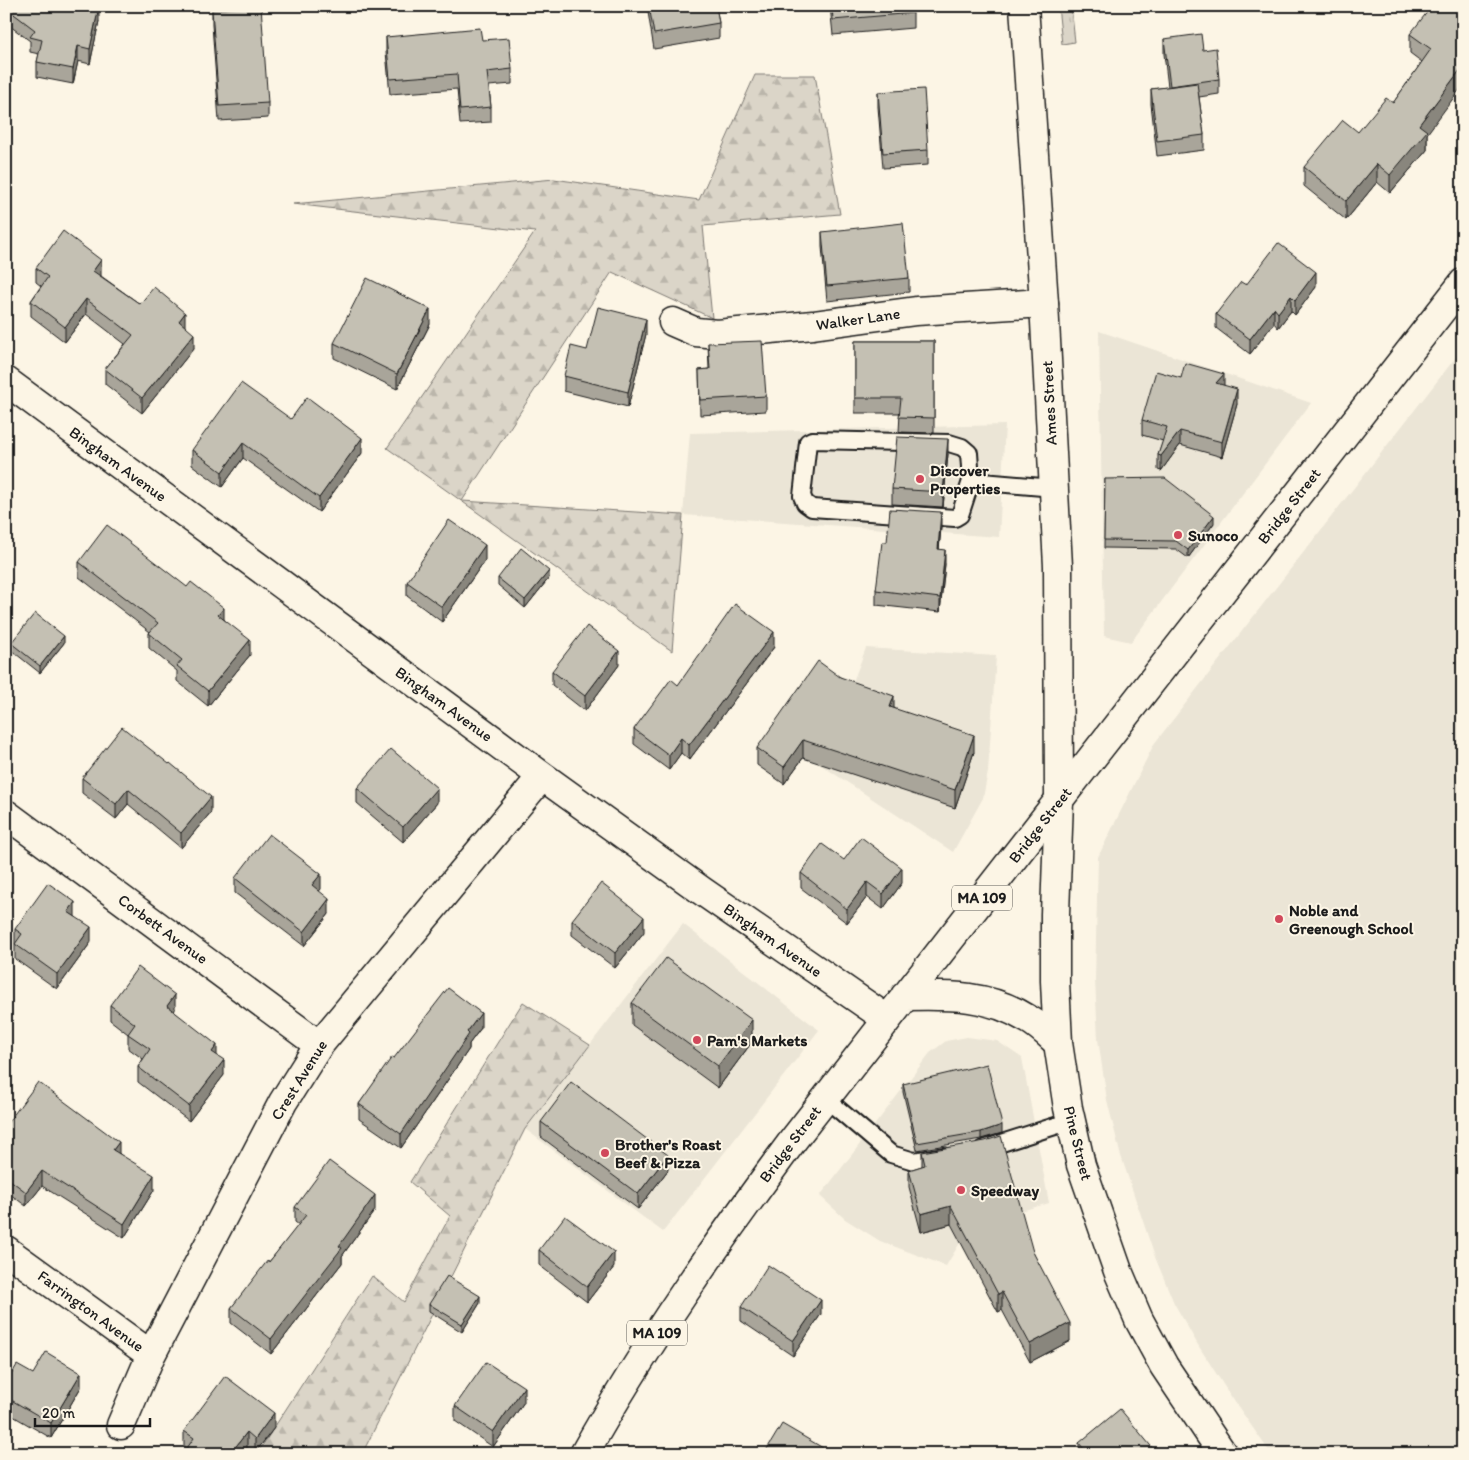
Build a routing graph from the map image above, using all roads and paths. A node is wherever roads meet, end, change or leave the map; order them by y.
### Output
1 (1024, 6) edge
2 (1463, 283) edge
3 (1044, 303) junction
4 (673, 322) dead end
5 (6, 381) edge
6 (971, 480) junction
7 (1054, 488) junction
8 (542, 776) junction
9 (1059, 800) junction
10 (6, 814) edge
11 (905, 996) junction
12 (887, 1018) junction
13 (1058, 1043) junction
14 (319, 1045) junction
15 (825, 1098) junction
16 (1071, 1121) junction
17 (6, 1250) edge
18 (152, 1355) junction
19 (121, 1425) dead end
20 (592, 1450) edge
21 (1223, 1454) edge

1 - 3 street, Ames Street
2 - 9 street, Bridge Street / MA 109
3 - 4 street, Walker Lane
3 - 7 street, Ames Street
5 - 8 street, Bingham Avenue
6 - 6 lane
6 - 7 lane
7 - 9 street, Ames Street
8 - 12 street, Bingham Avenue
8 - 14 street, Crest Avenue
9 - 11 street, Bridge Street / MA 109
9 - 13 street, Pine Street
10 - 14 street, Corbett Avenue
11 - 12 street, Bridge Street / MA 109
11 - 13 street
12 - 15 street, Bridge Street / MA 109
13 - 16 street, Pine Street
14 - 18 street, Crest Avenue
15 - 16 lane
15 - 20 street, Bridge Street / MA 109
16 - 21 street, Pine Street
17 - 18 street, Farrington Avenue
18 - 19 street, Crest Avenue

